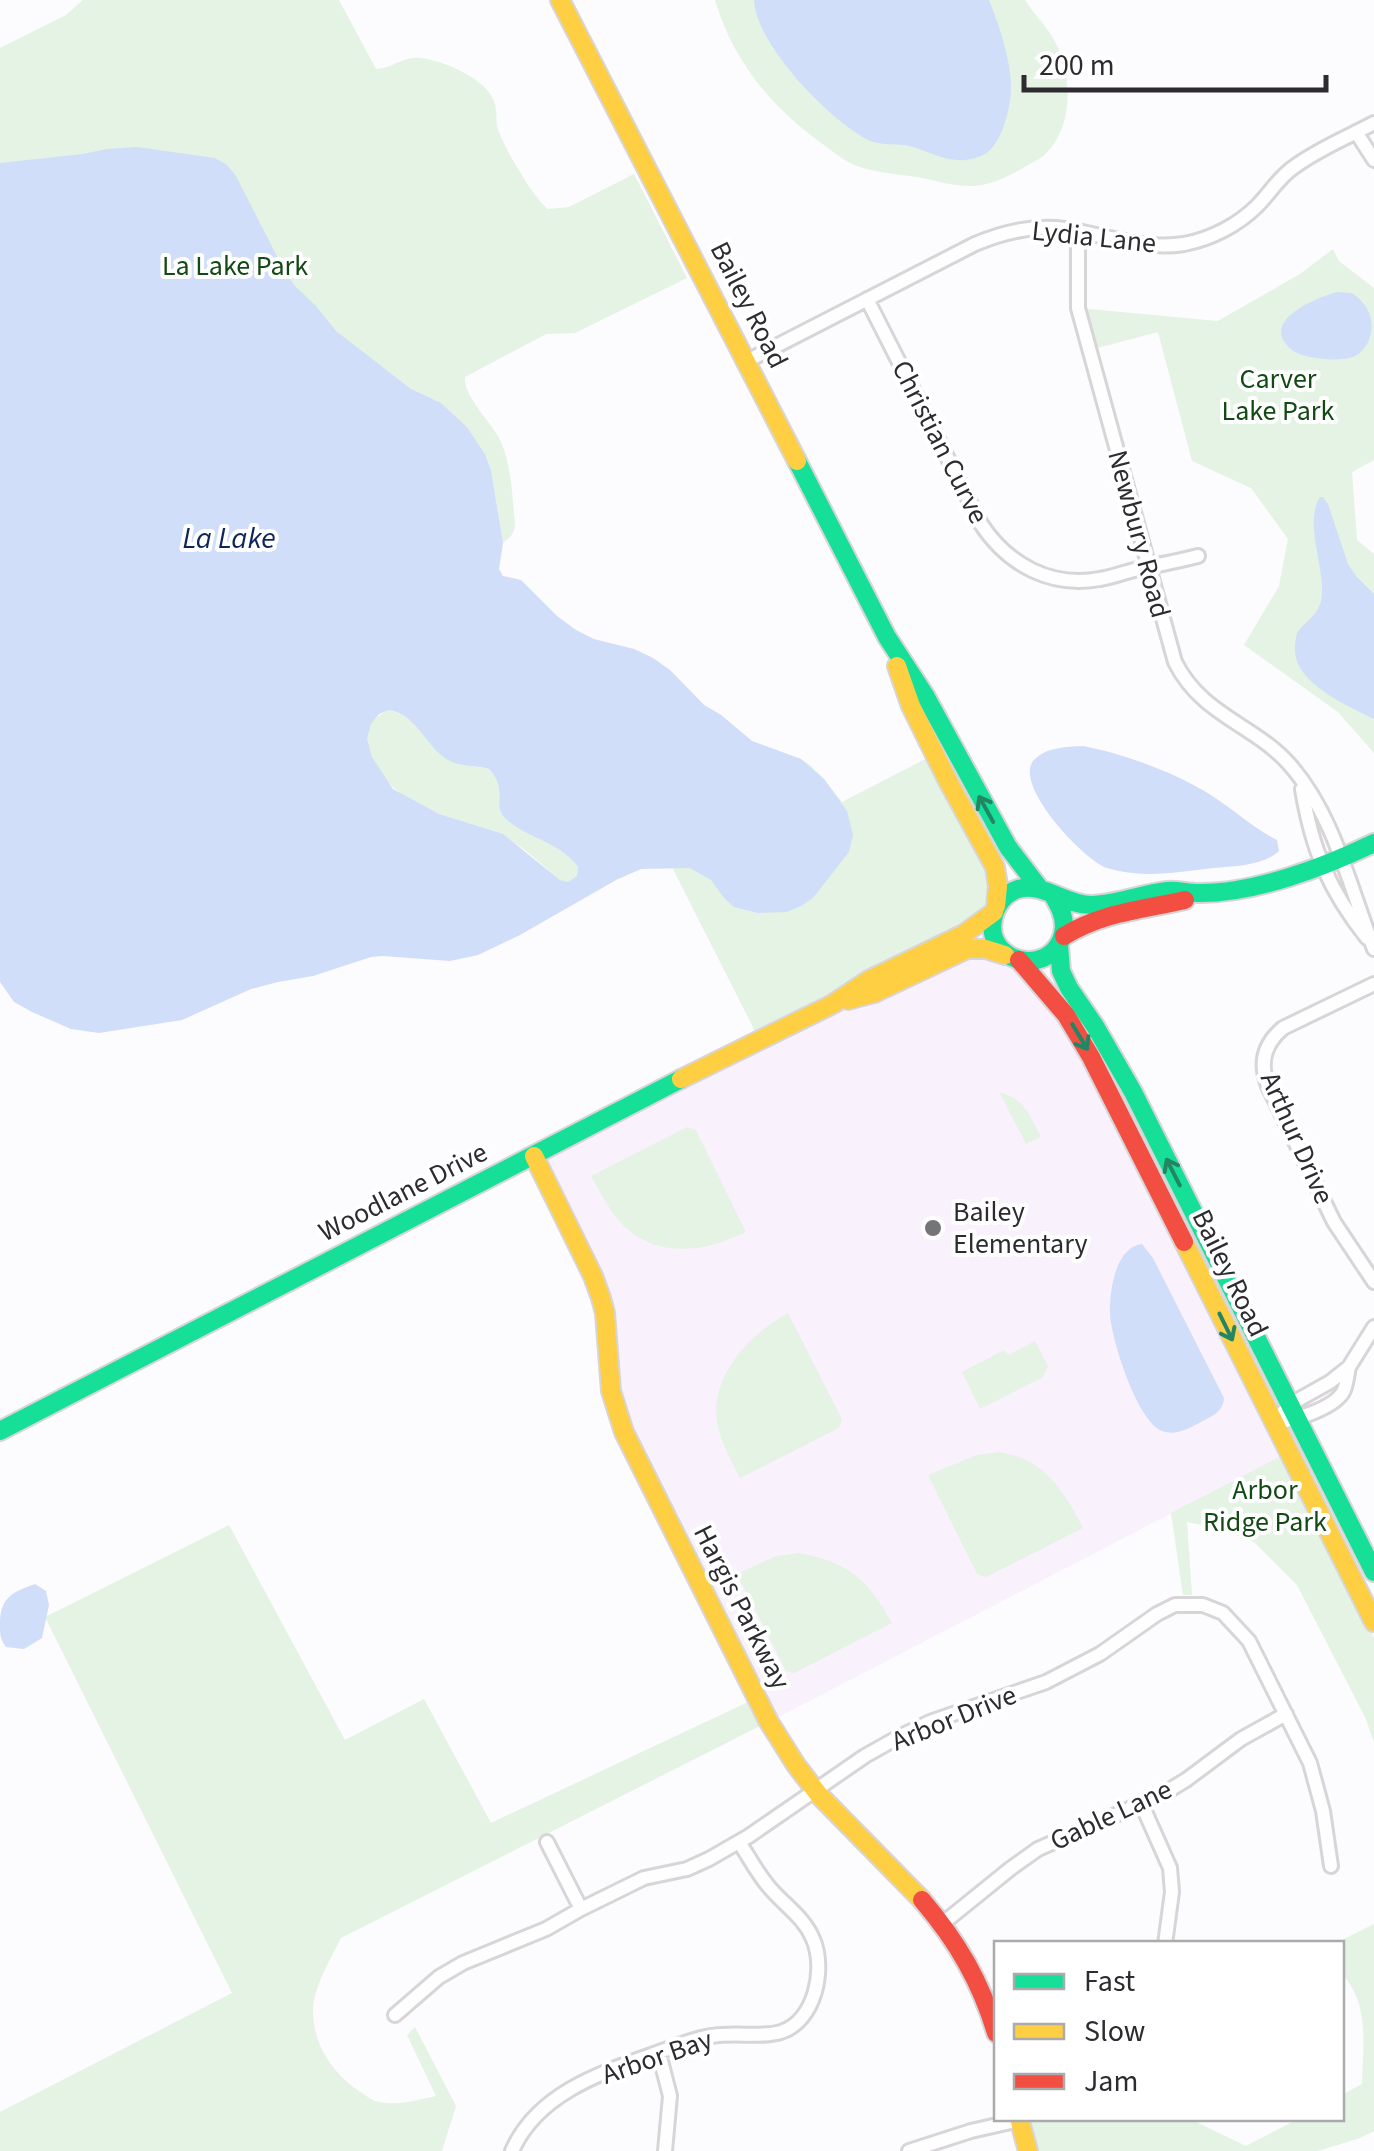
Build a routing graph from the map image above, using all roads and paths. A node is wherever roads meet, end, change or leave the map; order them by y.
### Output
1 (560, 0) edge
2 (1374, 123) edge
3 (1356, 132) junction
4 (1374, 160) edge
5 (1078, 232) junction
6 (867, 299) junction
7 (747, 361) junction
8 (1198, 556) dead end
9 (1148, 568) junction
10 (887, 637) junction
11 (1301, 782) junction
12 (1374, 842) edge
13 (1341, 858) junction
14 (1321, 864) junction
15 (1047, 894) junction
16 (1193, 894) junction
17 (995, 910) junction
18 (1062, 940) junction
19 (1373, 947) edge
20 (1017, 960) junction
21 (1374, 984) edge
22 (833, 1004) junction
23 (534, 1156) junction
24 (1374, 1282) edge
25 (1374, 1327) edge
26 (1292, 1412) junction
27 (1274, 1423) junction
28 (0, 1432) edge
29 (1374, 1572) edge
30 (1374, 1622) edge
31 (1286, 1714) junction
32 (815, 1791) junction
33 (1142, 1805) junction
34 (547, 1842) dead end
35 (740, 1842) junction
36 (1331, 1866) dead end
37 (581, 1908) junction
38 (942, 1924) junction
39 (1165, 1941) edge
40 (395, 2015) dead end
41 (994, 2026) edge
42 (659, 2052) junction
43 (1011, 2121) edge
44 (1020, 2121) edge
45 (512, 2151) edge
46 (665, 2151) edge
47 (910, 2151) edge
48 (1028, 2151) edge

1 - 7 main road, Bailey Road
2 - 3 street, Lydia Lane
3 - 4 street
3 - 5 street, Lydia Lane
5 - 6 street, Lydia Lane
5 - 9 street, Newbury Road
6 - 7 street, Lydia Lane
6 - 9 street, Christian Curve
7 - 10 main road, Bailey Road
8 - 9 street, Christian Curve
9 - 11 street, Newbury Road
15 -> 10 main road, Bailey Road
10 - 17 main road, Bailey Road
11 - 13 street, Newbury Road
11 - 14 street, Newbury Road
12 - 13 main road
13 - 14 main road
13 - 19 street, Newbury Road
14 - 16 main road
14 - 19 street, Newbury Road
15 - 16 main road
15 - 17 main road
15 - 18 main road
16 - 18 main road
17 - 20 main road
17 - 22 main road, Woodlane Drive
18 - 20 main road
26 -> 18 main road, Bailey Road
20 - 22 main road, Woodlane Drive
20 -> 27 main road, Bailey Road
21 - 24 street, Arthur Drive
22 - 23 main road, Woodlane Drive
23 - 28 main road, Woodlane Drive
23 - 32 main road, Hargis Parkway
25 - 26 street
26 - 27 street
26 - 29 main road, Bailey Road
27 - 30 main road, Bailey Road
31 - 32 street, Arbor Drive
31 - 33 street, Gable Lane
31 - 36 street, Arbor Drive
32 - 35 street, Arbor Drive
32 - 38 main road, Hargis Parkway
33 - 38 street, Gable Lane
33 - 39 street
34 - 37 street
35 - 37 street, Arbor Drive
35 - 42 street, Arbor Bay
37 - 40 street, Arbor Drive
38 - 41 main road, Hargis Parkway
42 - 45 street, Arbor Bay
42 - 46 street
43 - 47 street
44 - 48 main road

